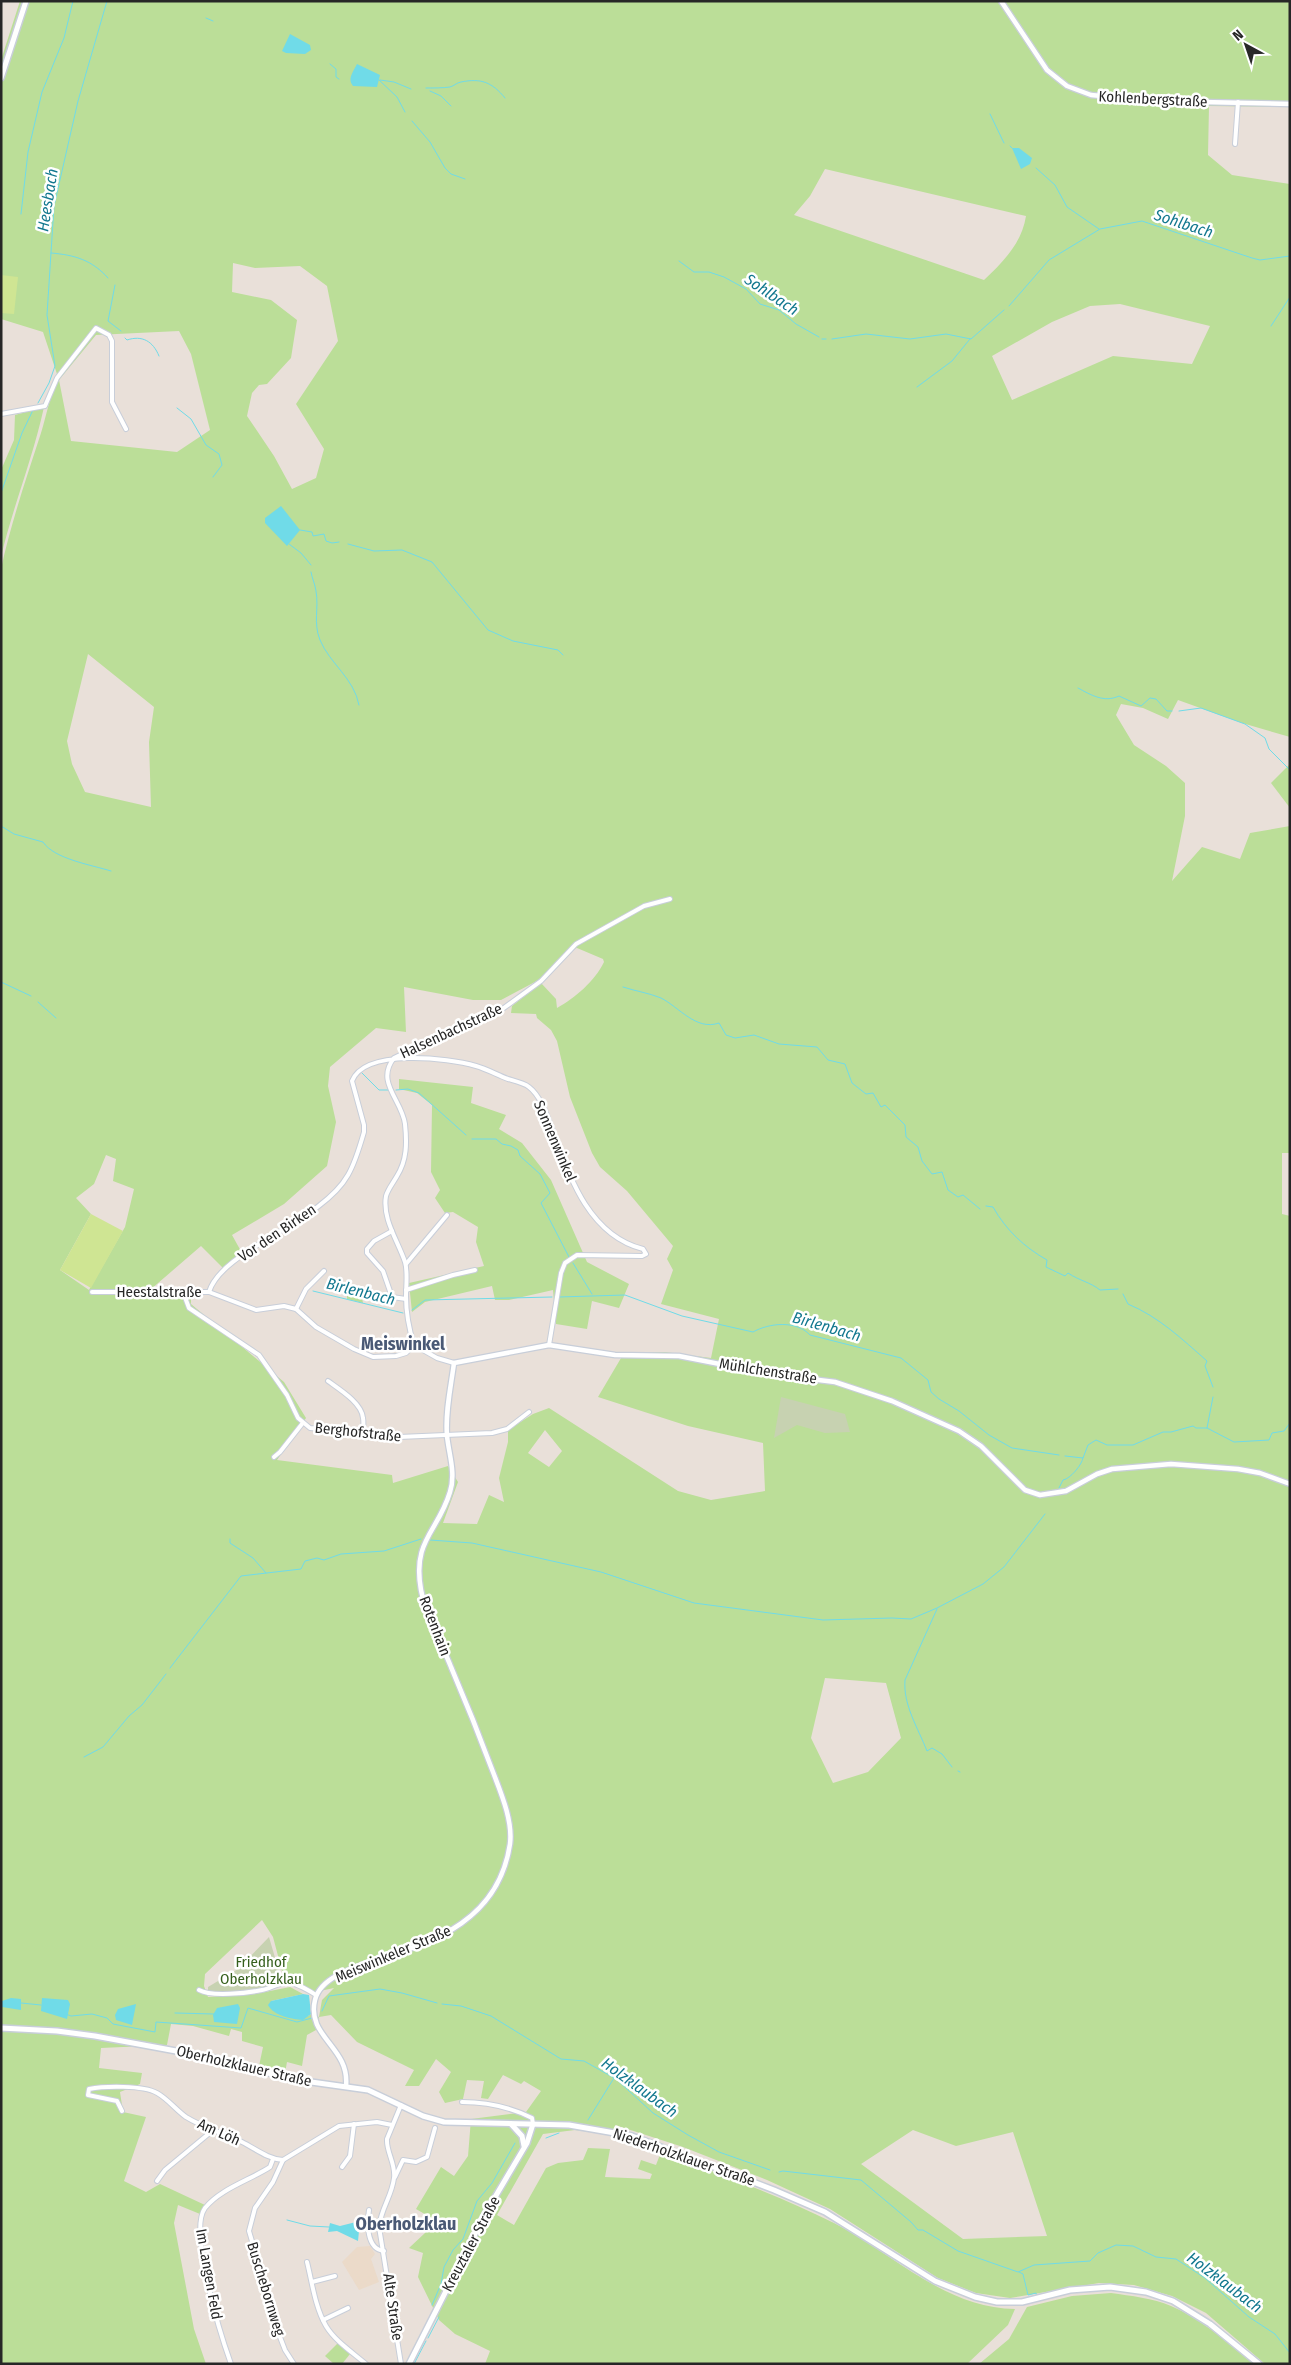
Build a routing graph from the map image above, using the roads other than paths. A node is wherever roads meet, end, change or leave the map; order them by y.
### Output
1 (26, 1) edge
2 (1000, 1) edge
3 (1, 78) edge
4 (1238, 102) junction
5 (1290, 104) edge
6 (1235, 144) dead end
7 (1, 414) edge
8 (126, 429) dead end
9 (670, 899) dead end
10 (394, 1058) junction
11 (447, 1215) dead end
12 (392, 1231) junction
13 (406, 1264) junction
14 (475, 1270) dead end
15 (324, 1271) dead end
16 (406, 1290) junction
17 (92, 1292) dead end
18 (188, 1292) junction
19 (209, 1292) junction
20 (406, 1299) junction
21 (296, 1309) junction
22 (414, 1345) junction
23 (549, 1345) junction
24 (454, 1362) junction
25 (328, 1381) dead end
26 (529, 1412) dead end
27 (302, 1424) junction
28 (363, 1434) junction
29 (447, 1435) junction
30 (274, 1457) dead end
31 (1290, 1484) edge
32 (509, 1826) joint
33 (199, 1990) dead end
34 (316, 1995) junction
35 (1, 2028) edge
36 (346, 2086) junction
37 (462, 2102) dead end
38 (401, 2105) junction
39 (122, 2111) dead end
40 (354, 2124) junction
41 (511, 2124) junction
42 (533, 2124) junction
43 (392, 2125) junction
44 (436, 2128) dead end
45 (212, 2131) junction
46 (524, 2147) junction
47 (273, 2160) junction
48 (283, 2160) junction
49 (342, 2166) dead end
50 (394, 2178) junction
51 (157, 2181) dead end
52 (369, 2210) dead end
53 (384, 2251) junction
54 (307, 2262) dead end
55 (335, 2276) dead end
56 (312, 2282) junction
57 (348, 2308) dead end
58 (323, 2320) junction
59 (231, 2364) edge
60 (294, 2364) edge
61 (366, 2364) edge
62 (401, 2364) edge
63 (409, 2364) edge
64 (1259, 2364) edge

1 - 3 main road
2 - 4 street, Kohlenbergstraße
4 - 5 street, Kohlenbergstraße
4 - 6 street
7 - 8 street
9 - 10 street, Halsenbachstraße
10 - 12 street, Halsenbachstraße
10 - 19 street, Vor den Birken
10 - 23 street, Sonnenwinkel
11 - 13 street
12 - 13 street, Halsenbachstraße
12 - 20 street
13 - 16 street, Halsenbachstraße
14 - 16 street
15 - 21 street
16 - 20 street, Halsenbachstraße
17 - 18 street, Heestalstraße
18 - 19 street, Heestalstraße
18 - 27 street, Berghofstraße
19 - 21 street, Heestalstraße
20 - 22 street, Halsenbachstraße
21 - 22 street
22 - 24 street
23 - 24 street, Mühlchenstraße
23 - 31 street, Mühlchenstraße
24 - 29 street, Rotenhain
25 - 28 street
26 - 29 street, Berghofstraße
27 - 28 street, Berghofstraße
27 - 30 street
28 - 29 street, Berghofstraße
29 - 32 street, Rotenhain
32 - 34 street, Meiswinkeler Straße
33 - 34 street
34 - 36 street
35 - 36 main road, Oberholzklauer Straße
36 - 38 main road, Oberholzklauer Straße
37 - 42 street
38 - 41 main road, Oberholzklauer Straße
38 - 43 street, Alte Straße
39 - 45 street, Am Löh
40 - 43 street
40 - 48 street
40 - 49 street
41 - 42 main road, Oberholzklauer Straße
41 - 46 main road
42 - 46 main road, Kreuztaler Straße
42 - 64 main road, Niederholzklauer Straße
43 - 50 street, Alte Straße
44 - 50 street
45 - 47 street, Am Löh
45 - 51 street
46 - 63 main road, Kreuztaler Straße
47 - 48 street
47 - 59 street, Im Langen Feld
48 - 60 street, Buschebornweg
50 - 53 street, Alte Straße
52 - 53 street
53 - 62 street, Alte Straße
54 - 56 street
55 - 56 street
56 - 58 street
57 - 58 street
58 - 61 street

